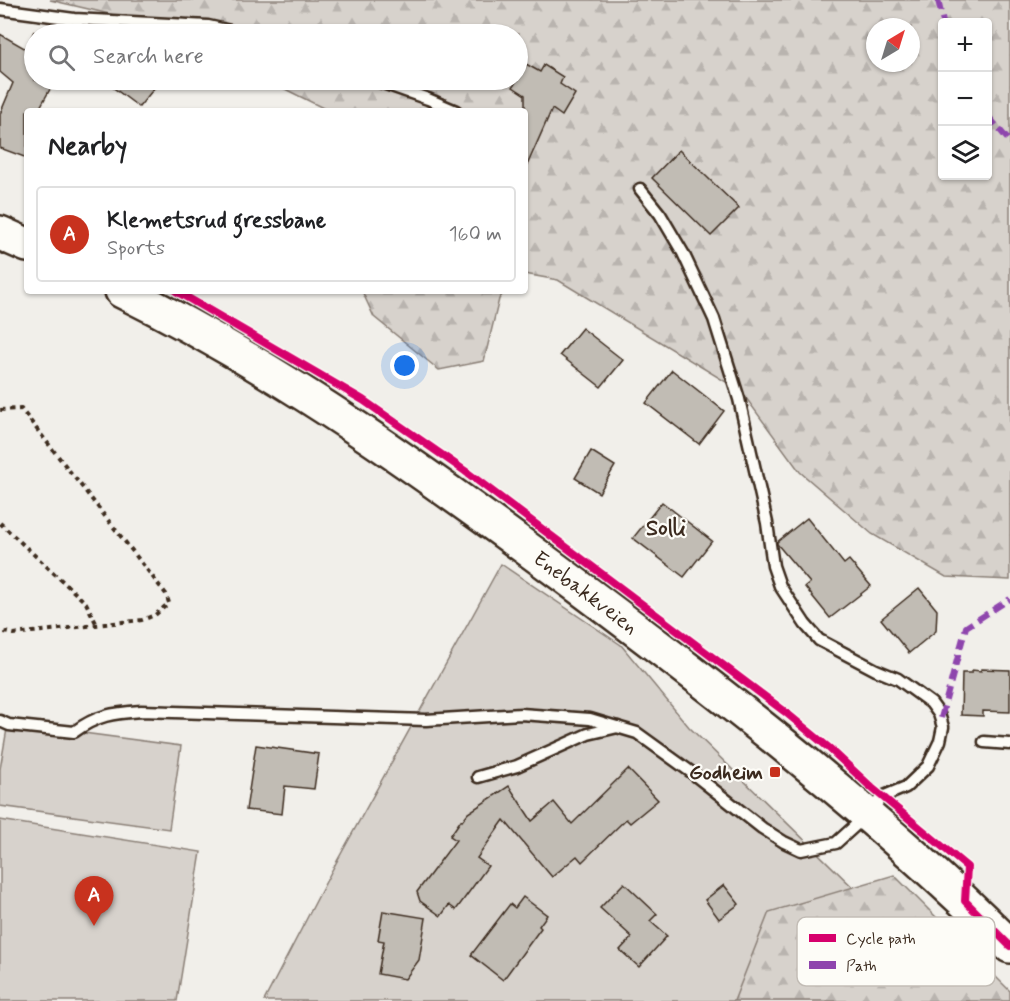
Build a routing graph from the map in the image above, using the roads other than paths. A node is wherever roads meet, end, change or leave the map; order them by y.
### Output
1 (0, 9) edge
2 (163, 24) edge
3 (400, 90) edge
4 (448, 108) edge
5 (640, 189) dead end
6 (0, 233) edge
7 (24, 244) edge
8 (128, 294) edge
9 (0, 721) edge
10 (618, 727) junction
11 (984, 742) dead end
12 (1010, 744) edge
13 (478, 777) dead end
14 (867, 815) junction
15 (981, 917) edge
16 (995, 931) edge
17 (1010, 946) edge

1 - 2 lane
3 - 4 lane
5 - 14 lane
6 - 7 main road
8 - 14 main road, Enebakkveien
9 - 10 lane
10 - 13 lane
10 - 14 lane
11 - 12 lane
14 - 15 main road, Enebakkveien
16 - 17 main road, Enebakkveien

